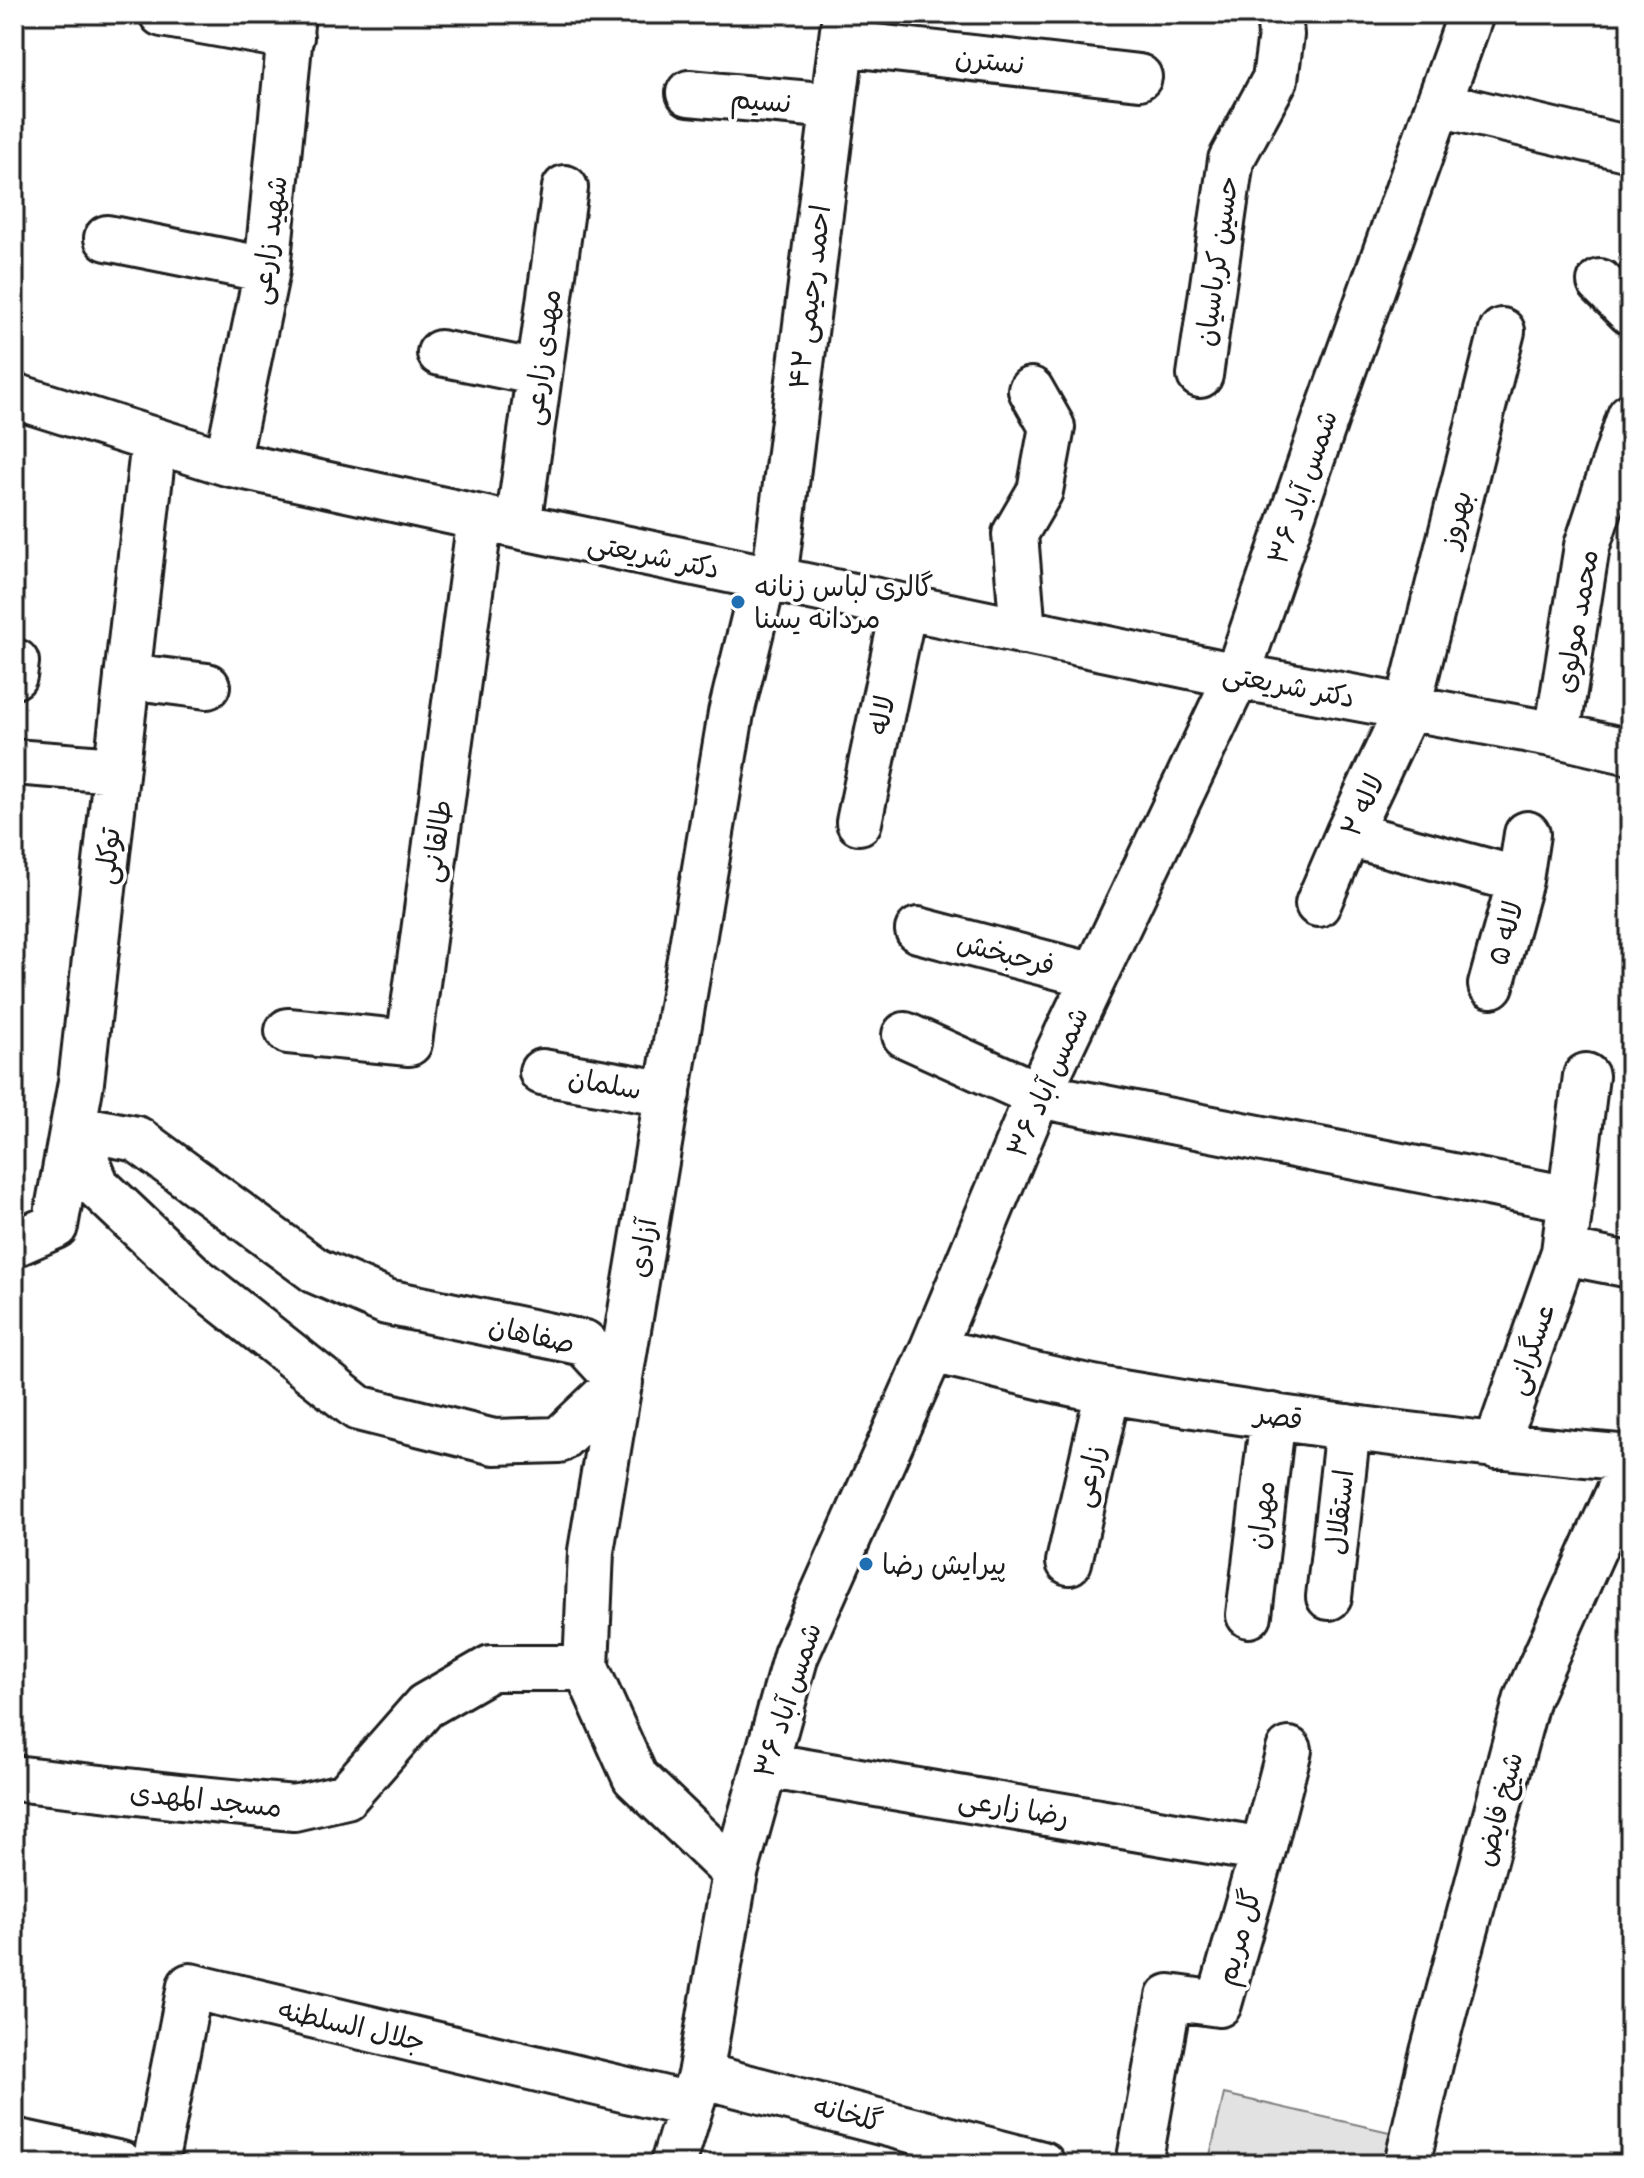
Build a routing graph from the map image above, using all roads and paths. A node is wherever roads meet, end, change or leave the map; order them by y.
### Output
1 (162, 14) edge
2 (1279, 14) edge
3 (1471, 14) edge
4 (291, 26) edge
5 (843, 28) edge
6 (1139, 77) dead end
7 (689, 93) dead end
8 (1439, 104) junction
9 (833, 106) junction
10 (1630, 149) edge
11 (565, 188) dead end
12 (107, 238) dead end
13 (267, 270) junction
14 (1502, 331) dead end
15 (440, 353) dead end
16 (539, 373) junction
17 (1200, 375) dead end
18 (1031, 390) dead end
19 (14, 396) edge
20 (1630, 416) edge
21 (154, 441) junction
22 (227, 463) junction
23 (499, 522) junction
24 (769, 579) junction
25 (904, 607) junction
26 (1023, 632) junction
27 (127, 676) junction
28 (1237, 676) junction
29 (207, 686) dead end
30 (1408, 707) junction
31 (1557, 735) junction
32 (1630, 752) edge
33 (14, 762) edge
34 (116, 770) junction
35 (859, 822) dead end
36 (1348, 834) junction
37 (1527, 834) dead end
38 (1520, 880) junction
39 (1318, 904) dead end
40 (918, 930) dead end
41 (1094, 976) junction
42 (1491, 985) dead end
43 (288, 1031) dead end
44 (905, 1035) dead end
45 (542, 1072) dead end
46 (1586, 1076) dead end
47 (668, 1094) junction
48 (1038, 1095) junction
49 (73, 1127) junction
50 (1570, 1199) junction
51 (14, 1244) edge
52 (1564, 1252) junction
53 (1630, 1265) edge
54 (932, 1350) junction
55 (620, 1382) junction
56 (1108, 1391) junction
57 (1273, 1416) junction
58 (1348, 1427) junction
59 (1496, 1446) junction
60 (1630, 1458) edge
61 (1630, 1467) edge
62 (1069, 1562) dead end
63 (1329, 1597) dead end
64 (1249, 1615) dead end
65 (586, 1668) junction
66 (1289, 1750) dead end
67 (765, 1765) junction
68 (14, 1778) edge
69 (1263, 1850) junction
70 (735, 1873) junction
71 (695, 2090) junction
72 (14, 2141) edge
73 (121, 2164) edge
74 (155, 2164) edge
75 (673, 2164) edge
76 (1042, 2164) edge
77 (1139, 2164) edge
78 (1407, 2164) edge

1 - 4 street
2 - 17 street, حسین کرباسیان
3 - 8 street, شمس آباد ۳۶
4 - 13 street, شهید زارعی
5 - 6 street, نسترن
5 - 9 street, ۴۲ احمد رحیمی
7 - 9 street, نسیم
8 - 10 street
8 - 28 street, شمس آباد ۳۶
9 - 24 street, ۴۲ احمد رحیمی
11 - 16 street, مهدی زارعی
12 - 13 street
13 - 22 street, شهید زارعی
14 - 30 street, بهروز
15 - 16 street
16 - 23 street, مهدی زارعی
18 - 26 street
19 - 21 street, دکتر شریعتی
20 - 31 street, محمد مولوی
21 - 22 street, دکتر شریعتی
21 - 27 street, توکلی
22 - 23 street, دکتر شریعتی
23 - 24 street, دکتر شریعتی
23 - 43 street, طالقانی
24 - 25 street, دکتر شریعتی
24 - 47 street, آزادی
25 - 26 street, دکتر شریعتی
25 - 35 street, لاله
26 - 28 street, دکتر شریعتی
27 - 29 street
27 - 34 street, توکلی
28 - 30 street, دکتر شریعتی
28 - 41 street, شمس آباد ۳۶
30 - 31 street, دکتر شریعتی
30 - 36 street, لاله ۲
31 - 32 street, دکتر شریعتی
33 - 34 street
34 - 49 street, توکلی
36 - 38 street
36 - 39 street, لاله ۲
37 - 38 street, لاله ۵
38 - 42 street, لاله ۵
40 - 41 street, فرحبخش
41 - 48 street, شمس آباد ۳۶
44 - 48 street
45 - 47 street, سلمان
46 - 50 street, عسگرانی
47 - 55 street, آزادی
48 - 50 street
48 - 54 street, شمس آباد ۳۶
49 - 51 street, توکلی
49 - 55 street, صفاهان
49 - 55 street
50 - 52 street, عسگرانی
52 - 53 street
52 - 59 street, عسگرانی
54 - 56 street, قصر
54 - 67 street, شمس آباد ۳۶
55 - 65 street, آزادی
56 - 57 street, قصر
56 - 62 street, زارعی
57 - 58 street, قصر
57 - 64 street, مهران
58 - 59 street, قصر
58 - 63 street, استقلال
59 - 60 street, قصر
61 - 78 street, شیخ فایض
65 - 68 street, مسجد المهدی
65 - 70 street, آزادی
66 - 69 street, گل مریم
67 - 69 street, رضا زارعی
67 - 70 street, شمس آباد ۳۶
69 - 77 street, گل مریم
70 - 71 street, شمس آباد ۳۶
71 - 74 street, جلال السلطنه
71 - 75 street, شمس آباد ۳۶
71 - 76 street, گلخانه
72 - 73 street

